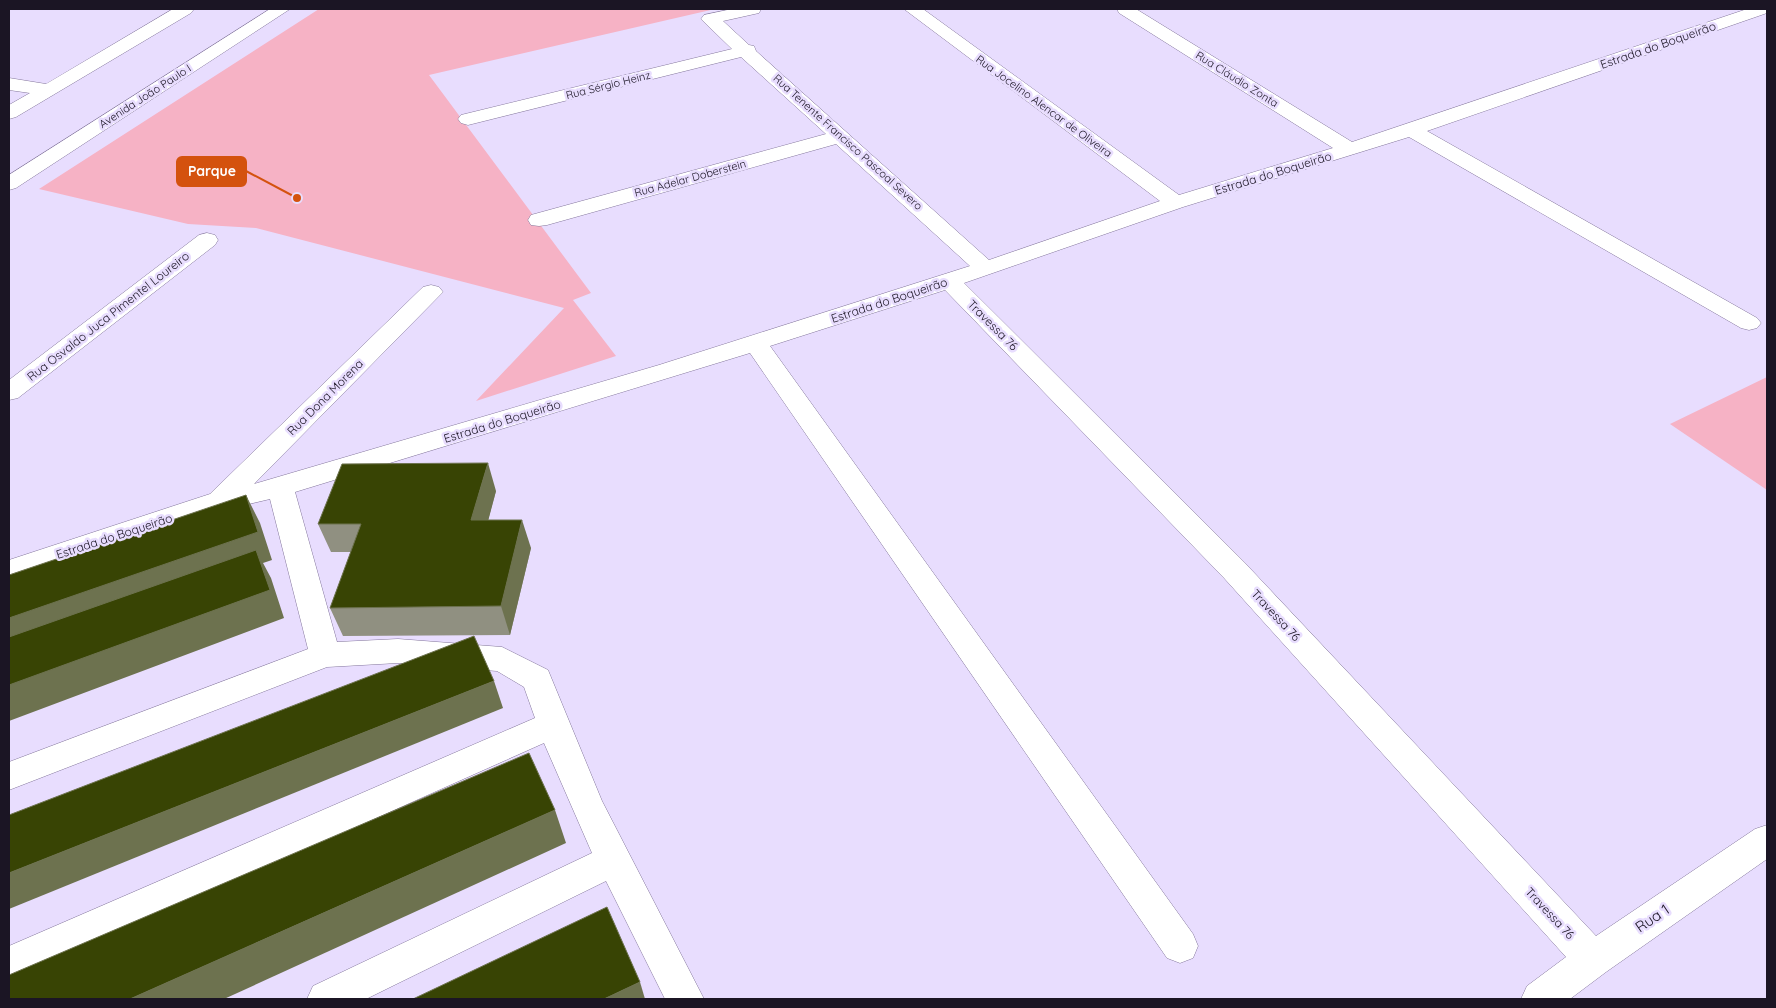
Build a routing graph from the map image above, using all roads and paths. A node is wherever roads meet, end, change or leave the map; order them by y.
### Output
1 (185, 9) edge
2 (281, 9) edge
3 (753, 9) edge
4 (912, 9) edge
5 (1125, 9) edge
6 (1763, 9) edge
7 (748, 50) junction
8 (9, 84) edge
9 (45, 89) junction
10 (9, 113) edge
11 (468, 119) dead end
12 (1411, 130) junction
13 (841, 136) junction
14 (1349, 149) junction
15 (9, 184) edge
16 (1176, 203) junction
17 (539, 220) dead end
18 (207, 240) dead end
19 (985, 268) junction
20 (949, 281) junction
21 (431, 292) dead end
22 (1749, 323) dead end
23 (755, 342) junction
24 (9, 392) edge
25 (280, 487) junction
26 (220, 501) junction
27 (9, 571) edge
28 (325, 655) junction
29 (552, 725) junction
30 (9, 776) edge
31 (1767, 840) edge
32 (612, 861) junction
33 (1180, 946) dead end
34 (1592, 959) junction
35 (9, 964) edge
36 (326, 999) edge
37 (685, 999) edge
38 (1540, 999) edge

1 - 9 street
2 - 15 street, Avenida João Paulo I
3 - 7 street, Rua Tenente Francisco Pascoal Severo
4 - 16 street, Rua Jocelino Alencar de Oliveira
5 - 14 street, Rua Cláudio Zonta
6 - 12 street, Estrada do Boqueirão
7 - 11 street, Rua Sérgio Heinz
7 - 13 street, Rua Tenente Francisco Pascoal Severo
8 - 9 street
9 - 10 street
12 - 14 street, Estrada do Boqueirão
12 - 22 street
13 - 17 street, Rua Adelar Doberstein
13 - 19 street, Rua Tenente Francisco Pascoal Severo
14 - 16 street, Estrada do Boqueirão
16 - 19 street, Estrada do Boqueirão
18 - 24 street, Rua Osvaldo Juca Pimentel Loureiro
19 - 20 street, Estrada do Boqueirão
20 - 23 street, Estrada do Boqueirão
20 - 34 street, Travessa 76
21 - 26 street, Rua Dona Morena
23 - 25 street, Estrada do Boqueirão
23 - 33 street
25 - 26 street, Estrada do Boqueirão
25 - 28 street
26 - 27 street, Estrada do Boqueirão
28 - 29 street
28 - 30 street
29 - 32 street
29 - 35 street
31 - 34 street, Rua 1
32 - 36 street
32 - 37 street
34 - 38 street, Rua 1

